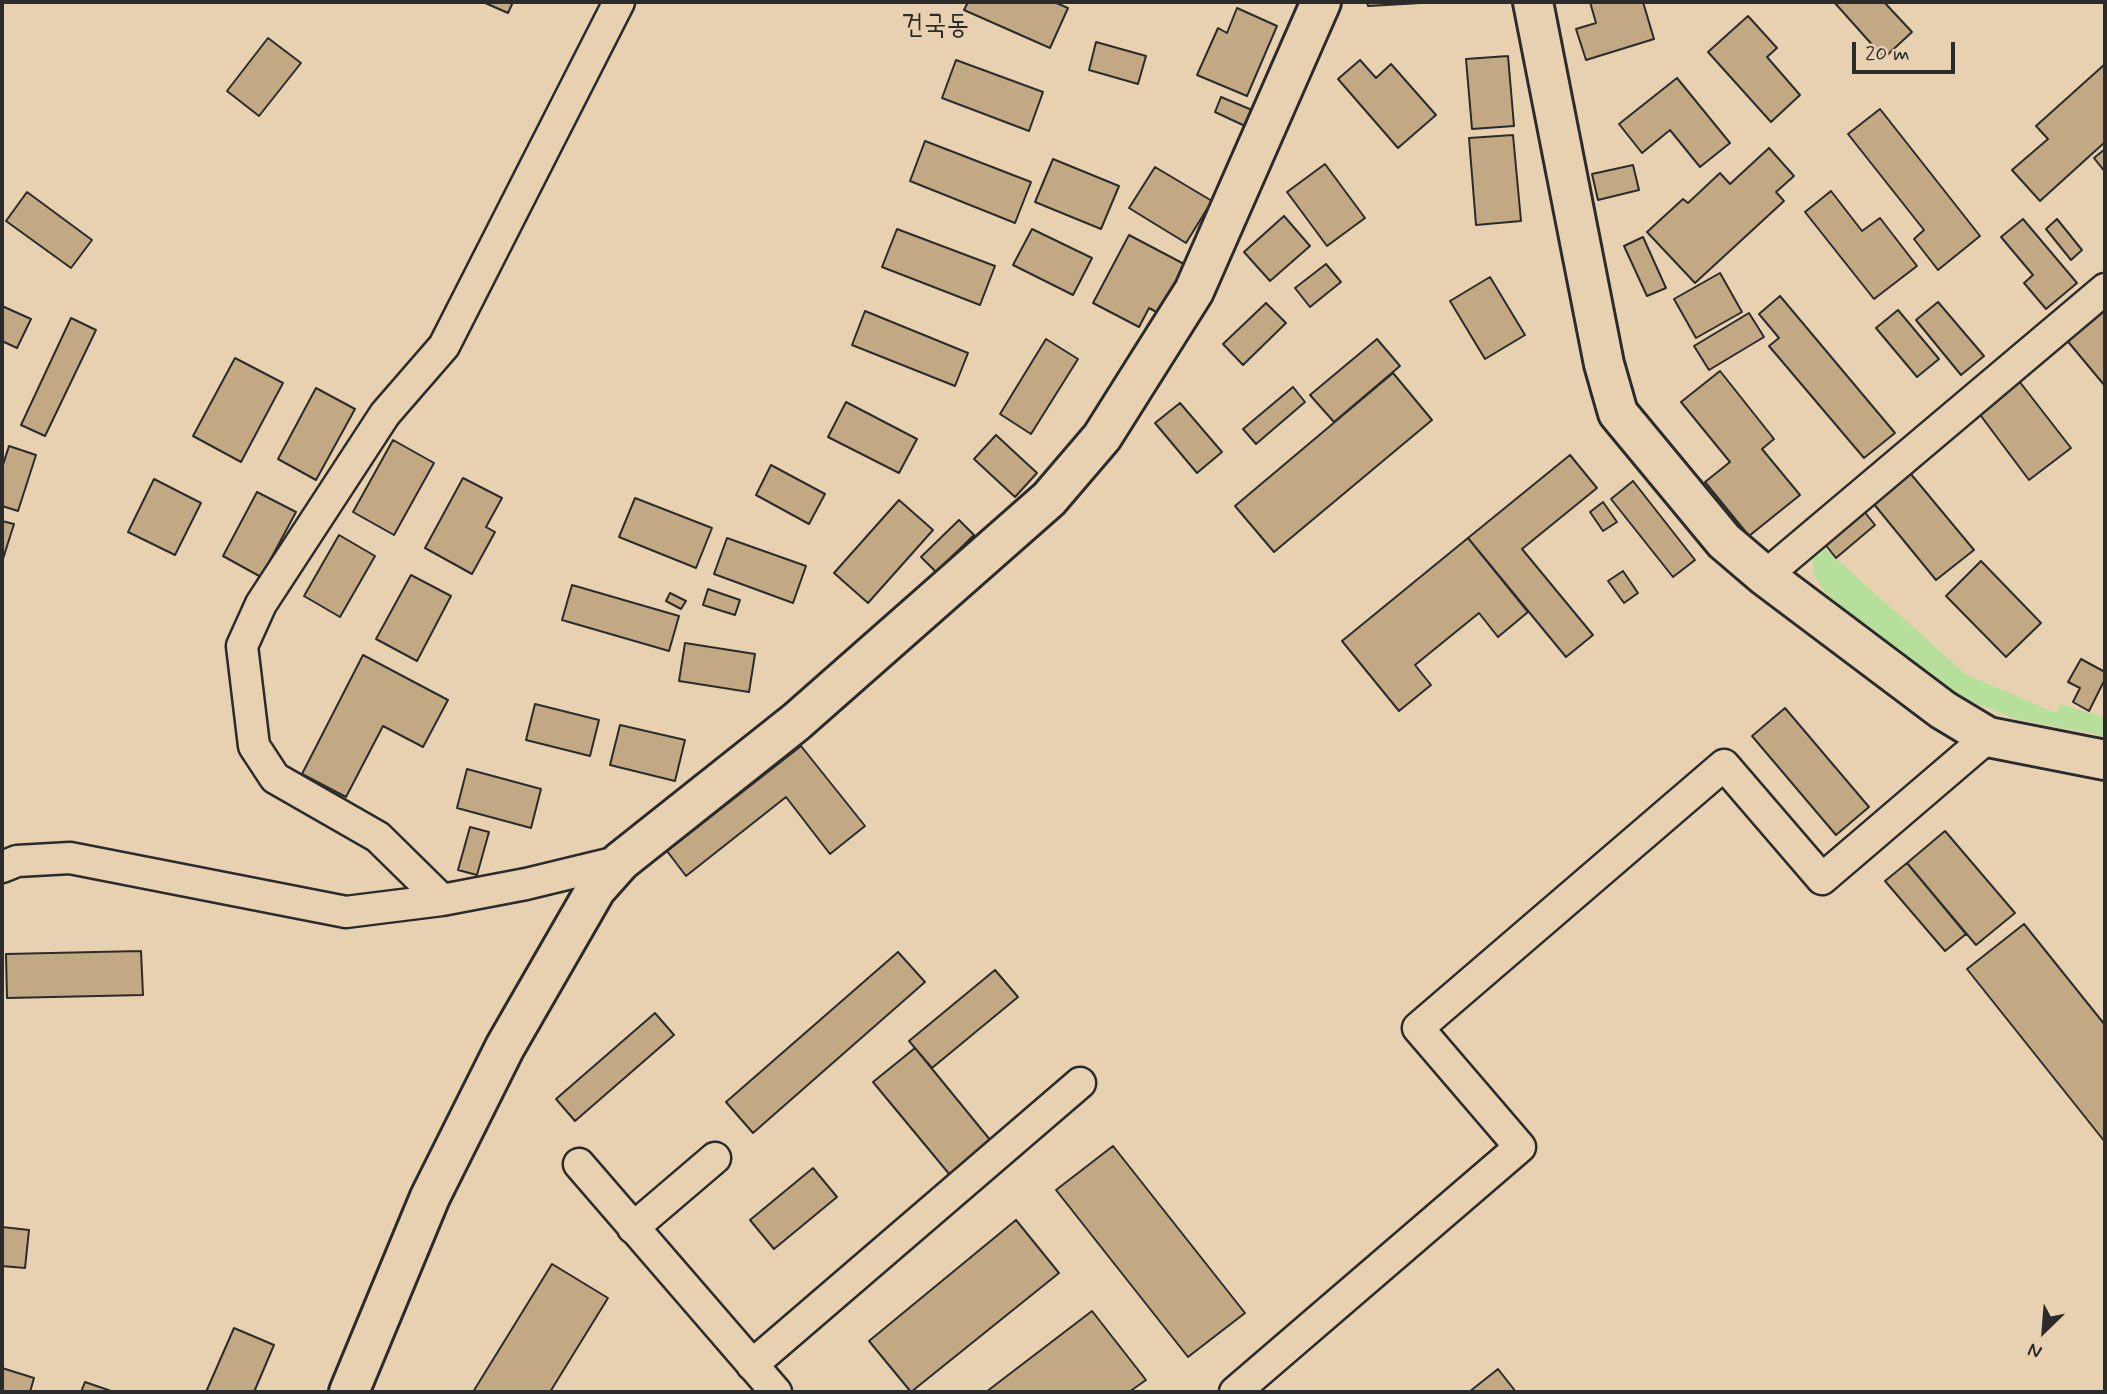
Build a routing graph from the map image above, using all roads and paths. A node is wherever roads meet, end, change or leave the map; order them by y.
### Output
1 (619, 2) edge
2 (1321, 2) edge
3 (1532, 2) edge
4 (2105, 289) edge
5 (1765, 576) junction
6 (1988, 737) junction
7 (2105, 760) edge
8 (621, 861) junction
9 (2, 867) edge
10 (442, 900) junction
11 (1080, 1083) dead end
12 (715, 1158) dead end
13 (579, 1164) dead end
14 (633, 1228) junction
15 (752, 1365) junction
16 (349, 1392) edge
17 (776, 1392) edge
18 (1235, 1392) edge

1 - 10 street
2 - 8 street
3 - 5 street
4 - 5 street
5 - 6 street
6 - 7 street
6 - 18 street
8 - 10 street
8 - 16 street
9 - 10 street
11 - 15 street
12 - 14 street
13 - 14 street
14 - 15 street
15 - 17 street

